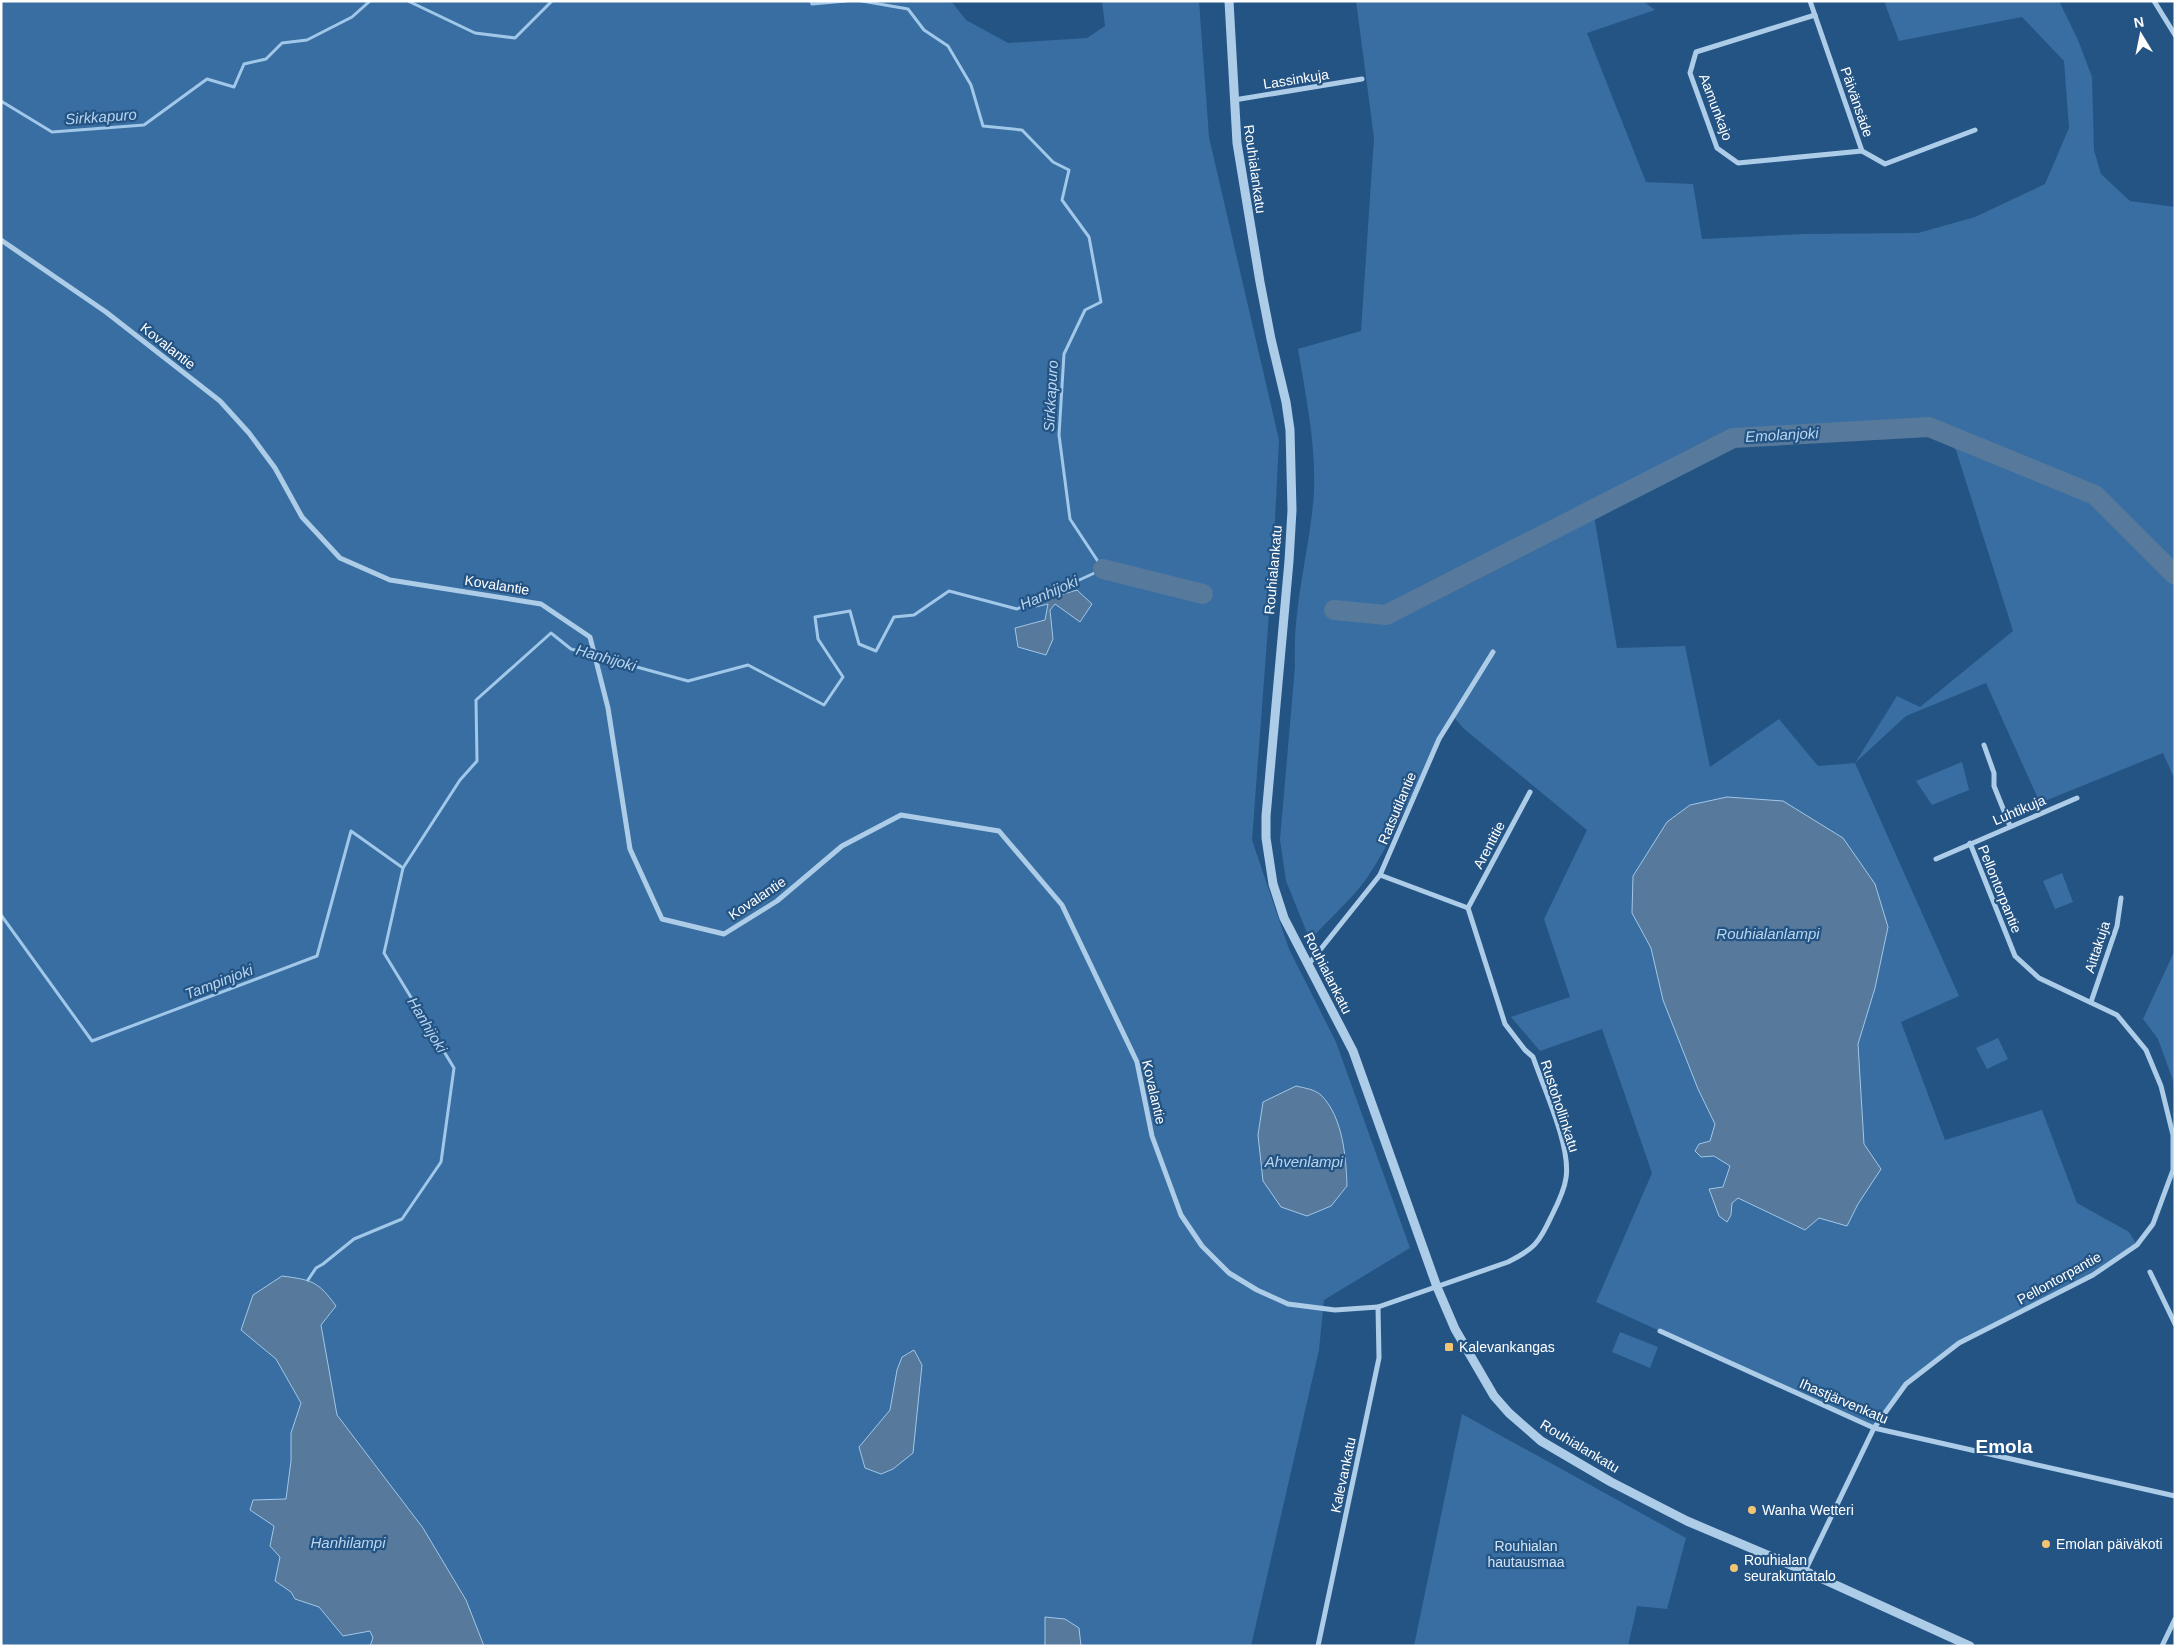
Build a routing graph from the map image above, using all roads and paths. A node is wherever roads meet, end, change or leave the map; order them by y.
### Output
1 (1230, 1) edge
2 (1810, 1) edge
3 (2154, 1) edge
4 (1815, 15) junction
5 (2175, 34) edge
6 (1362, 79) dead end
7 (1233, 100) junction
8 (1975, 130) dead end
9 (1862, 151) junction
10 (1, 240) edge
11 (1493, 652) dead end
12 (1984, 745) dead end
13 (1530, 792) dead end
14 (2077, 798) dead end
15 (2010, 826) junction
16 (1970, 844) junction
17 (1936, 859) dead end
18 (1380, 875) junction
19 (2121, 898) dead end
20 (1468, 908) junction
21 (1308, 965) junction
22 (2090, 1002) junction
23 (2150, 1272) dead end
24 (1437, 1287) junction
25 (1378, 1307) junction
26 (2175, 1324) edge
27 (1660, 1331) dead end
28 (1874, 1428) junction
29 (2175, 1496) edge
30 (1805, 1571) junction
31 (2175, 1619) edge
32 (1318, 1646) edge
33 (1970, 1646) edge
34 (2162, 1646) edge

1 - 7 street, Rouhialankatu
2 - 4 street, Päivänsäde
3 - 5 street
4 - 9 street, Päivänsäde
4 - 9 street, Aamunkajo
6 - 7 street, Lassinkuja
7 - 21 street, Rouhialankatu
8 - 9 street, Päivänsäde
10 - 25 street, Kovalantie
11 - 18 street, Ratsutilantie
12 - 15 street
13 - 20 street, Arentitie
14 - 15 street, Luhtikuja
15 - 16 street, Luhtikuja
16 - 17 street, Luhtikuja
16 - 22 street, Pellontorpantie
18 - 20 street
18 - 21 street, Ratsutilantie
19 - 22 street, Aittakuja
20 - 24 street, Rustohollinkatu
21 - 24 street, Rouhialankatu
22 - 28 street, Pellontorpantie
23 - 26 street
24 - 25 street, Kovalantie
24 - 30 street, Rouhialankatu
25 - 32 street, Kalevankatu
27 - 28 street, Ihastjärvenkatu
28 - 29 street, Ihastjärvenkatu
28 - 30 street, Pellontorpantie
30 - 33 street, Rouhialankatu
31 - 34 street

